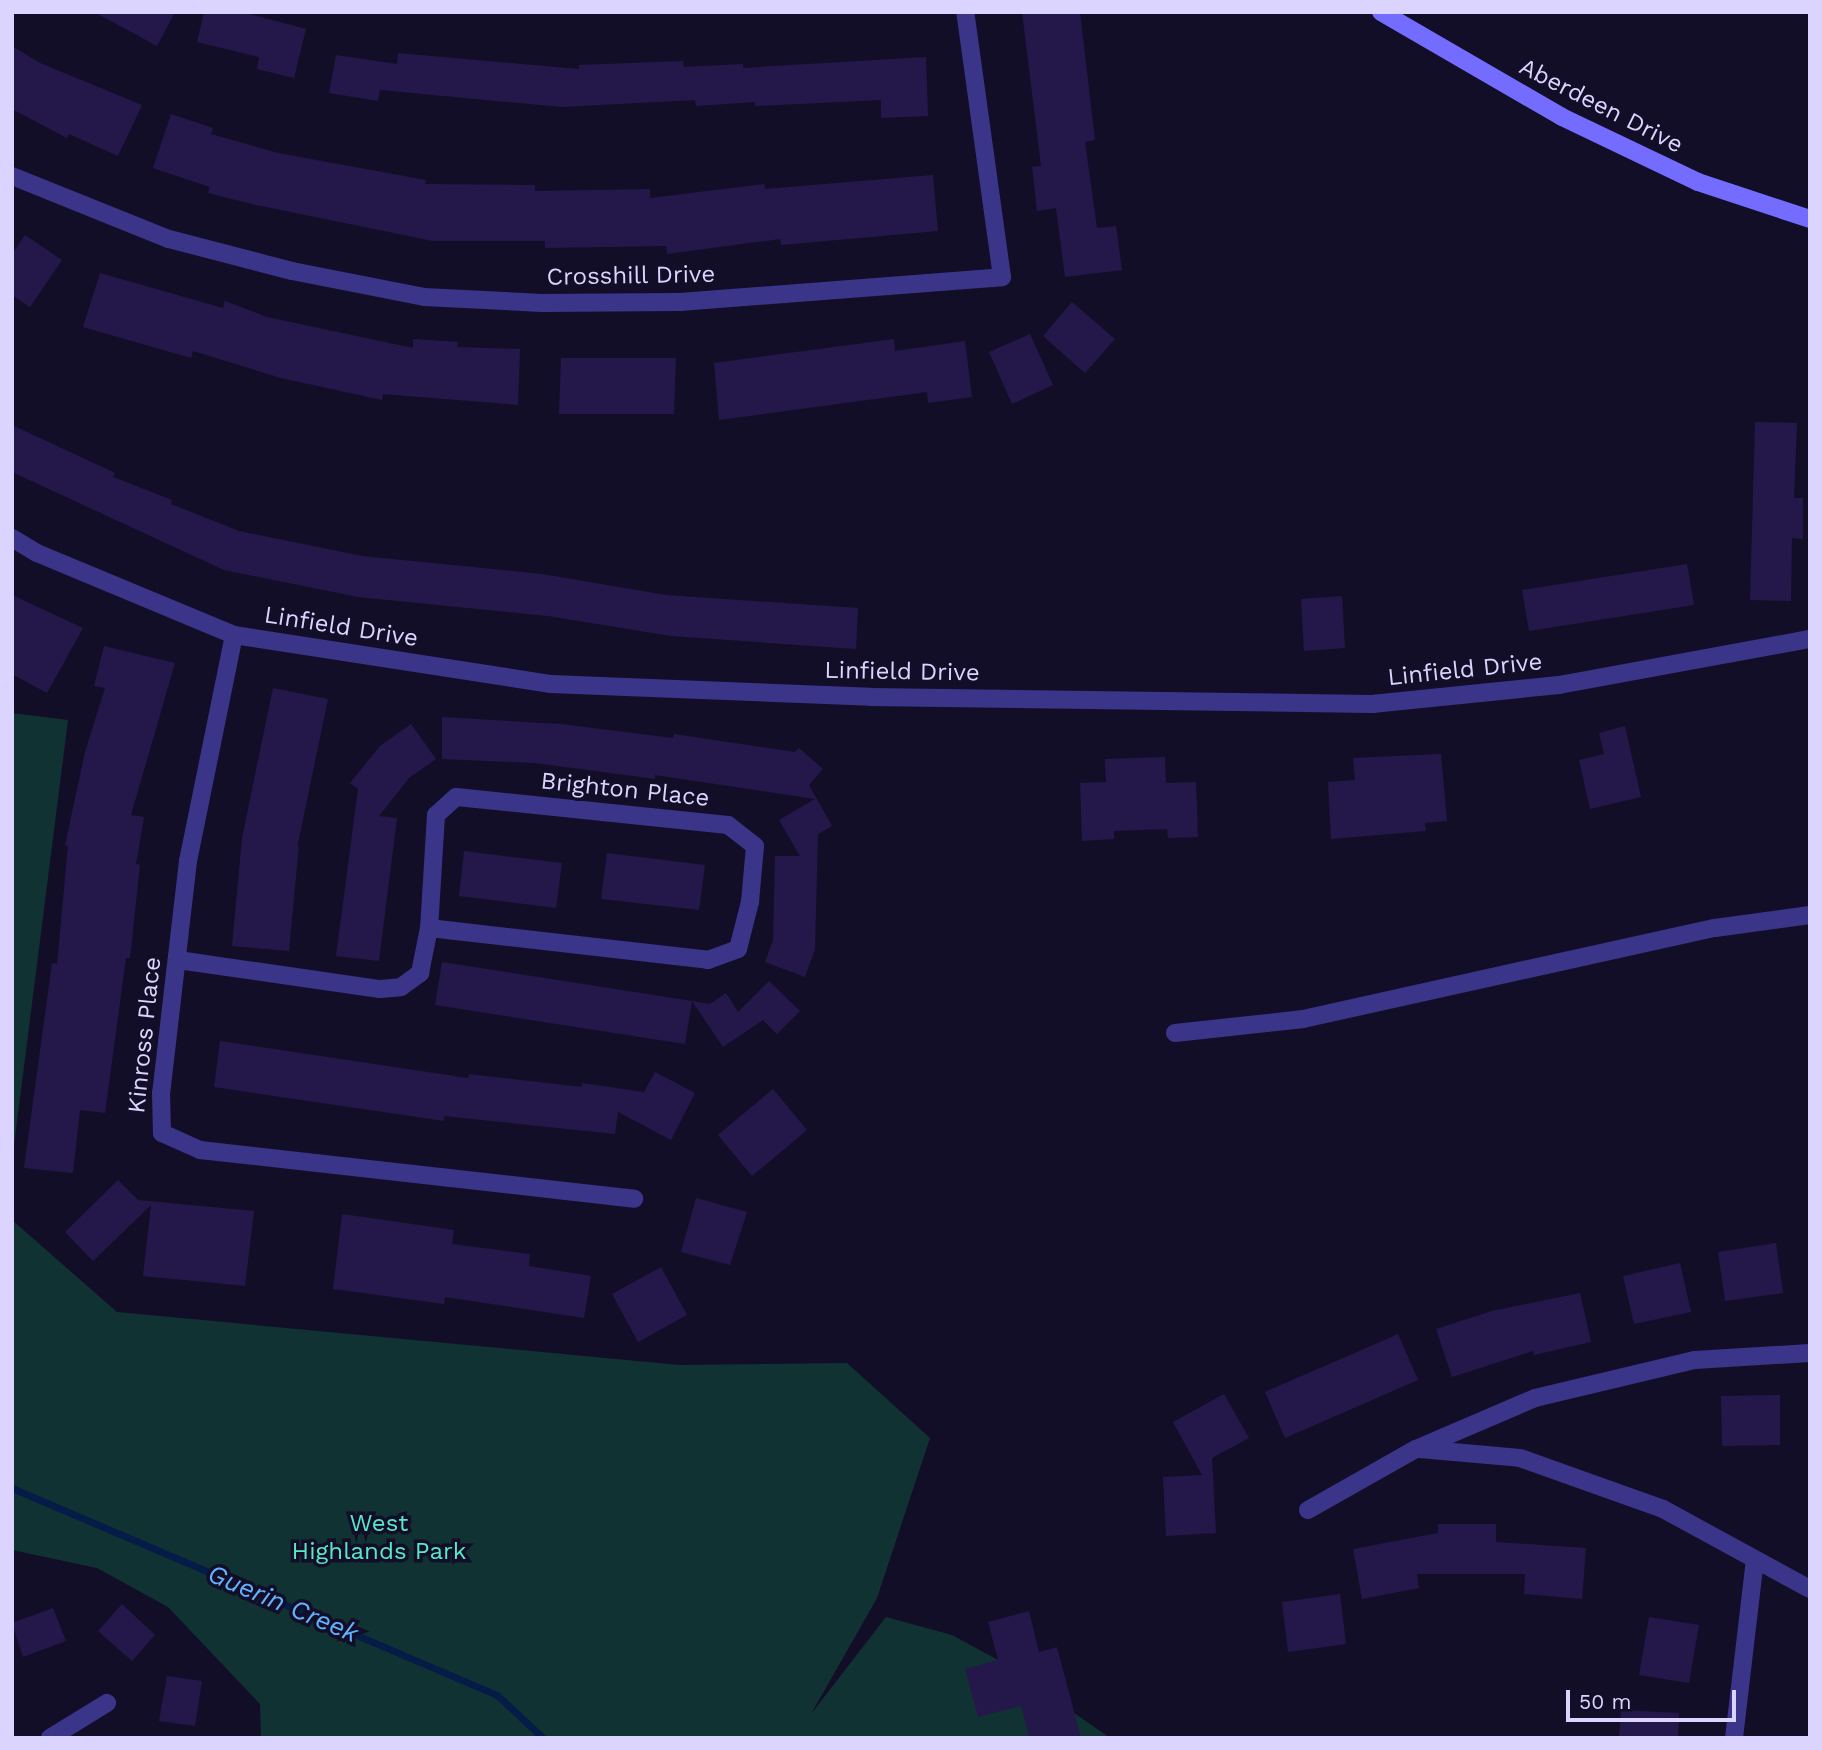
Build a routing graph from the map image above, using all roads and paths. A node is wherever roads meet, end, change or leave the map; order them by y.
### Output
1 (965, 12) edge
2 (1381, 12) edge
3 (12, 176) edge
4 (1810, 219) edge
5 (12, 538) edge
6 (233, 635) junction
7 (1810, 639) edge
8 (1810, 915) edge
9 (429, 928) junction
10 (178, 960) junction
11 (1174, 1033) dead end
12 (634, 1199) dead end
13 (1810, 1353) edge
14 (1416, 1449) junction
15 (1308, 1510) dead end
16 (1755, 1560) junction
17 (1810, 1589) edge
18 (107, 1703) dead end
19 (50, 1738) edge
20 (1734, 1738) edge

1 - 3 street, Crosshill Drive
2 - 4 street, Aberdeen Drive
5 - 6 street, Linfield Drive
6 - 7 street, Linfield Drive
6 - 10 street, Kinross Place
8 - 11 street
9 - 9 street, Brighton Place
9 - 10 street, Brighton Place
10 - 12 street, Kinross Place
13 - 14 street
14 - 15 street
14 - 16 street
16 - 17 street
16 - 20 street
18 - 19 street

